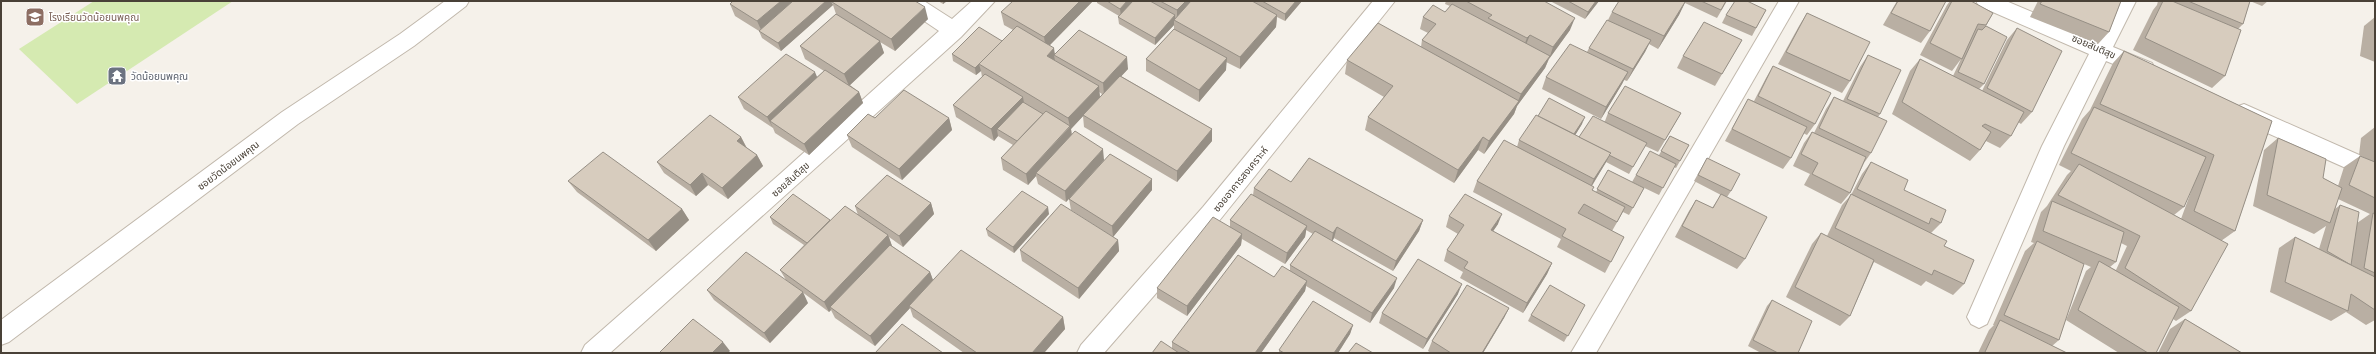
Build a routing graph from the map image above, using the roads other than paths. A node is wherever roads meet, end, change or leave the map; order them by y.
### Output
1 (459, 1) edge
2 (909, 1) edge
3 (985, 1) edge
4 (1385, 1) edge
5 (1789, 1) edge
6 (1986, 1) edge
7 (2126, 1) edge
8 (954, 30) junction
9 (2101, 49) junction
10 (2166, 78) edge
11 (2224, 104) edge
12 (2375, 172) edge
13 (1979, 316) dead end
14 (1, 334) edge
15 (593, 353) edge
16 (1089, 353) edge
17 (1583, 353) edge

1 - 14 street, ซอยวัดน้อยนพคุณ
2 - 8 street
3 - 8 street, ซอยสันติสุข
4 - 16 street, ซอยอาคารสงเคราะห์
5 - 17 street
6 - 9 street, ซอยสันติสุข
7 - 9 street
8 - 15 street, ซอยสันติสุข
9 - 10 street, ซอยสันติสุข
9 - 13 street
11 - 12 street

